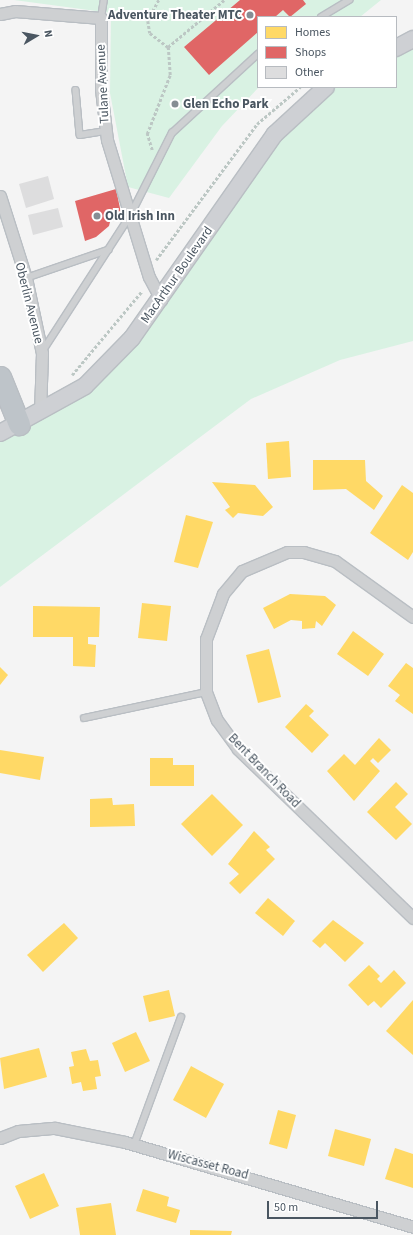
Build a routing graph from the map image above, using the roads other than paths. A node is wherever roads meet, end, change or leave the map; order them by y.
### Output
1 (104, 0) edge
2 (349, 0) edge
3 (0, 14) edge
4 (323, 16) edge
5 (101, 18) junction
6 (413, 39) edge
7 (397, 47) edge
8 (257, 55) edge
9 (325, 88) edge
10 (76, 90) dead end
11 (106, 131) junction
12 (0, 196) edge
13 (130, 216) junction
14 (108, 250) junction
15 (26, 278) junction
16 (161, 300) junction
17 (42, 353) junction
18 (0, 377) edge
19 (40, 412) junction
20 (19, 424) junction
21 (0, 433) edge
22 (413, 617) edge
23 (206, 692) junction
24 (84, 718) dead end
25 (413, 918) edge
26 (181, 1017) dead end
27 (0, 1138) edge
28 (134, 1145) junction
29 (413, 1227) edge

1 - 5 lane
2 - 4 lane
3 - 5 street
5 - 11 street, Tulane Avenue
6 - 7 main road
8 - 13 lane
9 - 16 main road, MacArthur Boulevard
10 - 11 lane
11 - 13 street, Tulane Avenue
12 - 15 street, Oberlin Avenue
13 - 14 lane
13 - 16 street, Tulane Avenue
14 - 15 lane
14 - 17 lane
15 - 17 street, Oberlin Avenue
16 - 19 main road, MacArthur Boulevard
17 - 19 street, Oberlin Avenue
18 - 20 highway
19 - 20 main road, MacArthur Boulevard
20 - 21 main road, MacArthur Boulevard
22 - 23 street, Bent Branch Road
23 - 24 lane
23 - 25 street, Bent Branch Road
26 - 28 lane
27 - 28 street, Wiscasset Road
28 - 29 street, Wiscasset Road

